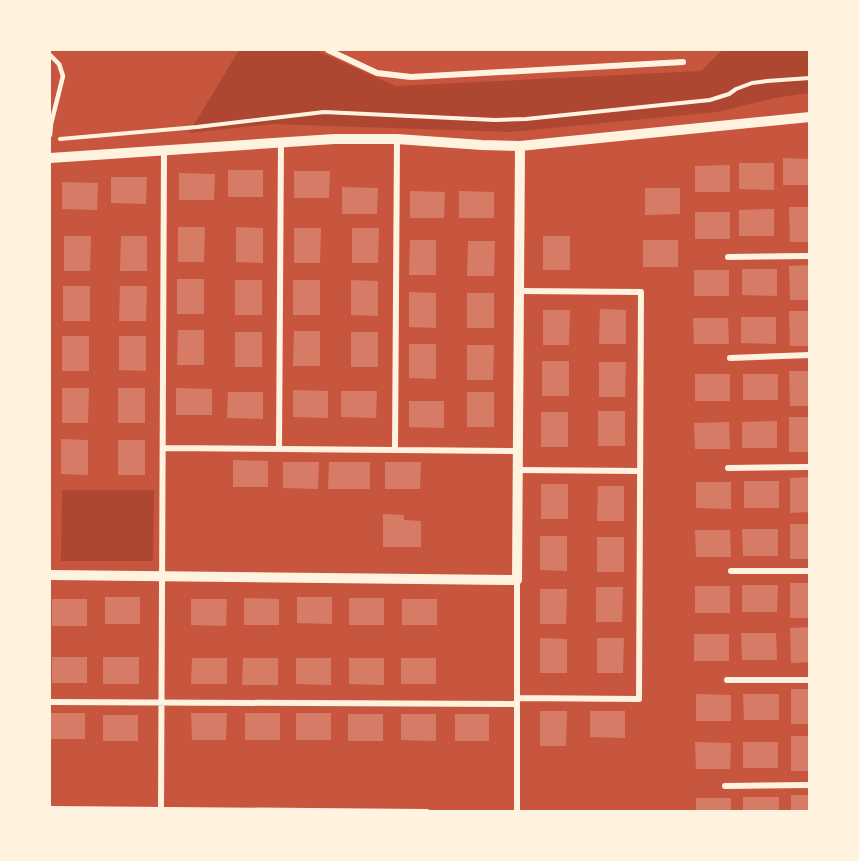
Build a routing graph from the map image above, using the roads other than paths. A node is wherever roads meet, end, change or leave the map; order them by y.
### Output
1 (328, 50) edge
2 (50, 55) edge
3 (683, 62) dead end
4 (810, 117) edge
5 (50, 135) edge
6 (397, 139) junction
7 (281, 142) junction
8 (520, 146) junction
9 (164, 150) junction
10 (50, 158) edge
11 (810, 256) edge
12 (728, 257) dead end
13 (519, 291) junction
14 (810, 355) edge
15 (730, 358) dead end
16 (163, 448) junction
17 (279, 449) junction
18 (395, 450) junction
19 (518, 451) junction
20 (810, 467) edge
21 (728, 468) dead end
22 (518, 470) junction
23 (640, 471) junction
24 (731, 571) dead end
25 (810, 571) edge
26 (50, 575) edge
27 (162, 577) junction
28 (517, 580) junction
29 (727, 680) dead end
30 (810, 680) edge
31 (517, 701) junction
32 (50, 702) edge
33 (161, 703) junction
34 (810, 785) edge
35 (725, 786) dead end
36 (50, 809) edge
37 (161, 811) edge
38 (427, 812) edge
39 (517, 812) edge

1 - 3 street
2 - 5 lane
4 - 8 street
6 - 7 street
6 - 8 street
6 - 18 street
7 - 9 street
7 - 17 street
8 - 13 street
9 - 10 street
9 - 16 street
11 - 12 street
13 - 19 street
13 - 23 street
14 - 15 street
16 - 17 street
16 - 27 street
17 - 18 street
18 - 19 street
19 - 22 street
20 - 21 street
22 - 23 street
22 - 28 street
23 - 31 street
24 - 25 street
26 - 27 street
27 - 28 street
27 - 33 street
28 - 31 street
29 - 30 street
31 - 33 street
31 - 39 street
32 - 33 street
33 - 37 street
34 - 35 street
36 - 37 street
37 - 38 street

